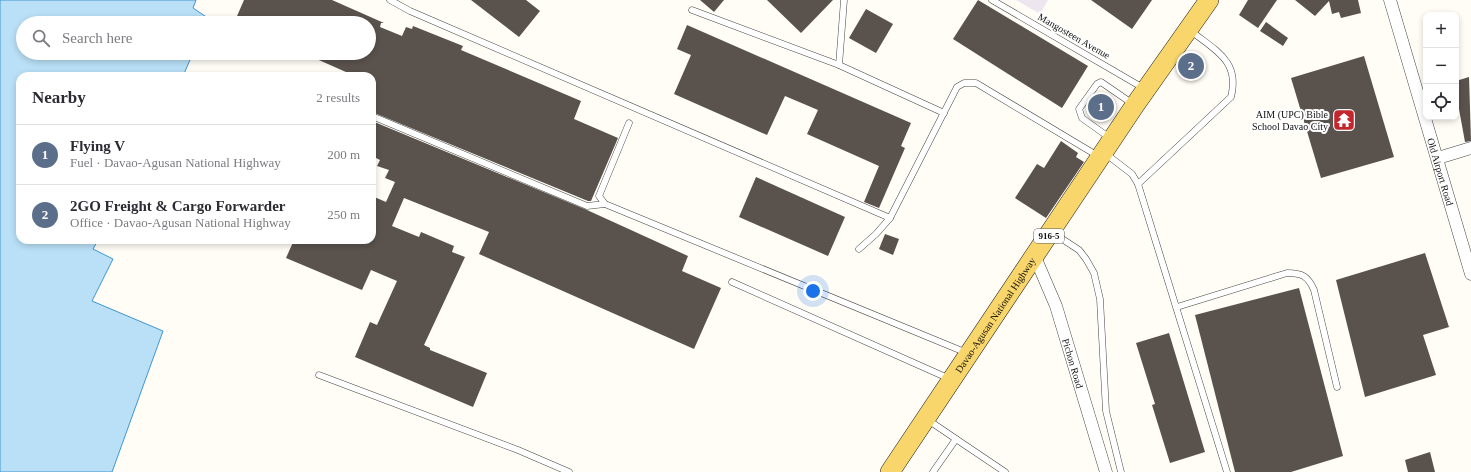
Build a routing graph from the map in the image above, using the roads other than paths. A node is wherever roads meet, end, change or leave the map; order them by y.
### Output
1 (390, 0) edge
2 (844, 0) edge
3 (992, 0) edge
4 (1209, 0) edge
5 (1390, 0) edge
6 (692, 10) dead end
7 (1188, 29) junction
8 (839, 65) junction
9 (1146, 90) junction
10 (1135, 105) junction
11 (944, 113) junction
12 (376, 118) edge
13 (629, 122) dead end
14 (1471, 148) edge
15 (1106, 150) junction
16 (1438, 158) junction
17 (1138, 184) junction
18 (605, 204) junction
19 (890, 218) junction
20 (1052, 232) junction
21 (859, 249) dead end
22 (1035, 257) junction
23 (1471, 274) edge
24 (732, 282) dead end
25 (1177, 307) junction
26 (969, 354) junction
27 (319, 375) dead end
28 (952, 379) junction
29 (1337, 387) dead end
30 (926, 420) junction
31 (956, 439) junction
32 (569, 472) edge
33 (890, 472) edge
34 (933, 472) edge
35 (1006, 472) edge
36 (1106, 472) edge
37 (1121, 472) edge
38 (1227, 472) edge

1 - 19 lane
2 - 8 lane
3 - 9 lane, Mangosteen Avenue
4 - 7 main road, Davao-Agusan National Highway / 916-5
5 - 16 street, Old Airport Road
6 - 8 lane
7 - 9 main road, Davao-Agusan National Highway / 916-5
7 - 17 lane
8 - 11 lane
9 - 10 main road, Davao-Agusan National Highway / 916-5
10 - 15 main road, Davao-Agusan National Highway / 916-5
10 - 15 lane
11 - 15 lane
11 - 19 lane
12 - 18 lane
13 - 18 lane
14 - 16 street
15 - 17 lane
15 - 20 main road, Davao-Agusan National Highway / 916-5
16 - 23 street, Old Airport Road
17 - 25 lane
18 - 26 lane
19 - 21 lane
20 - 22 main road, Davao-Agusan National Highway / 916-5
20 - 37 lane
22 - 26 main road, Davao-Agusan National Highway / 916-5
22 - 36 street, Pichon Road
24 - 28 lane
25 - 29 lane
25 - 38 lane
26 - 28 main road, Davao-Agusan National Highway / 916-5
27 - 32 lane
28 - 30 main road, Davao-Agusan National Highway / 916-5
30 - 31 lane
30 - 33 main road, Davao-Agusan National Highway / 916-5
31 - 34 lane
31 - 35 lane

